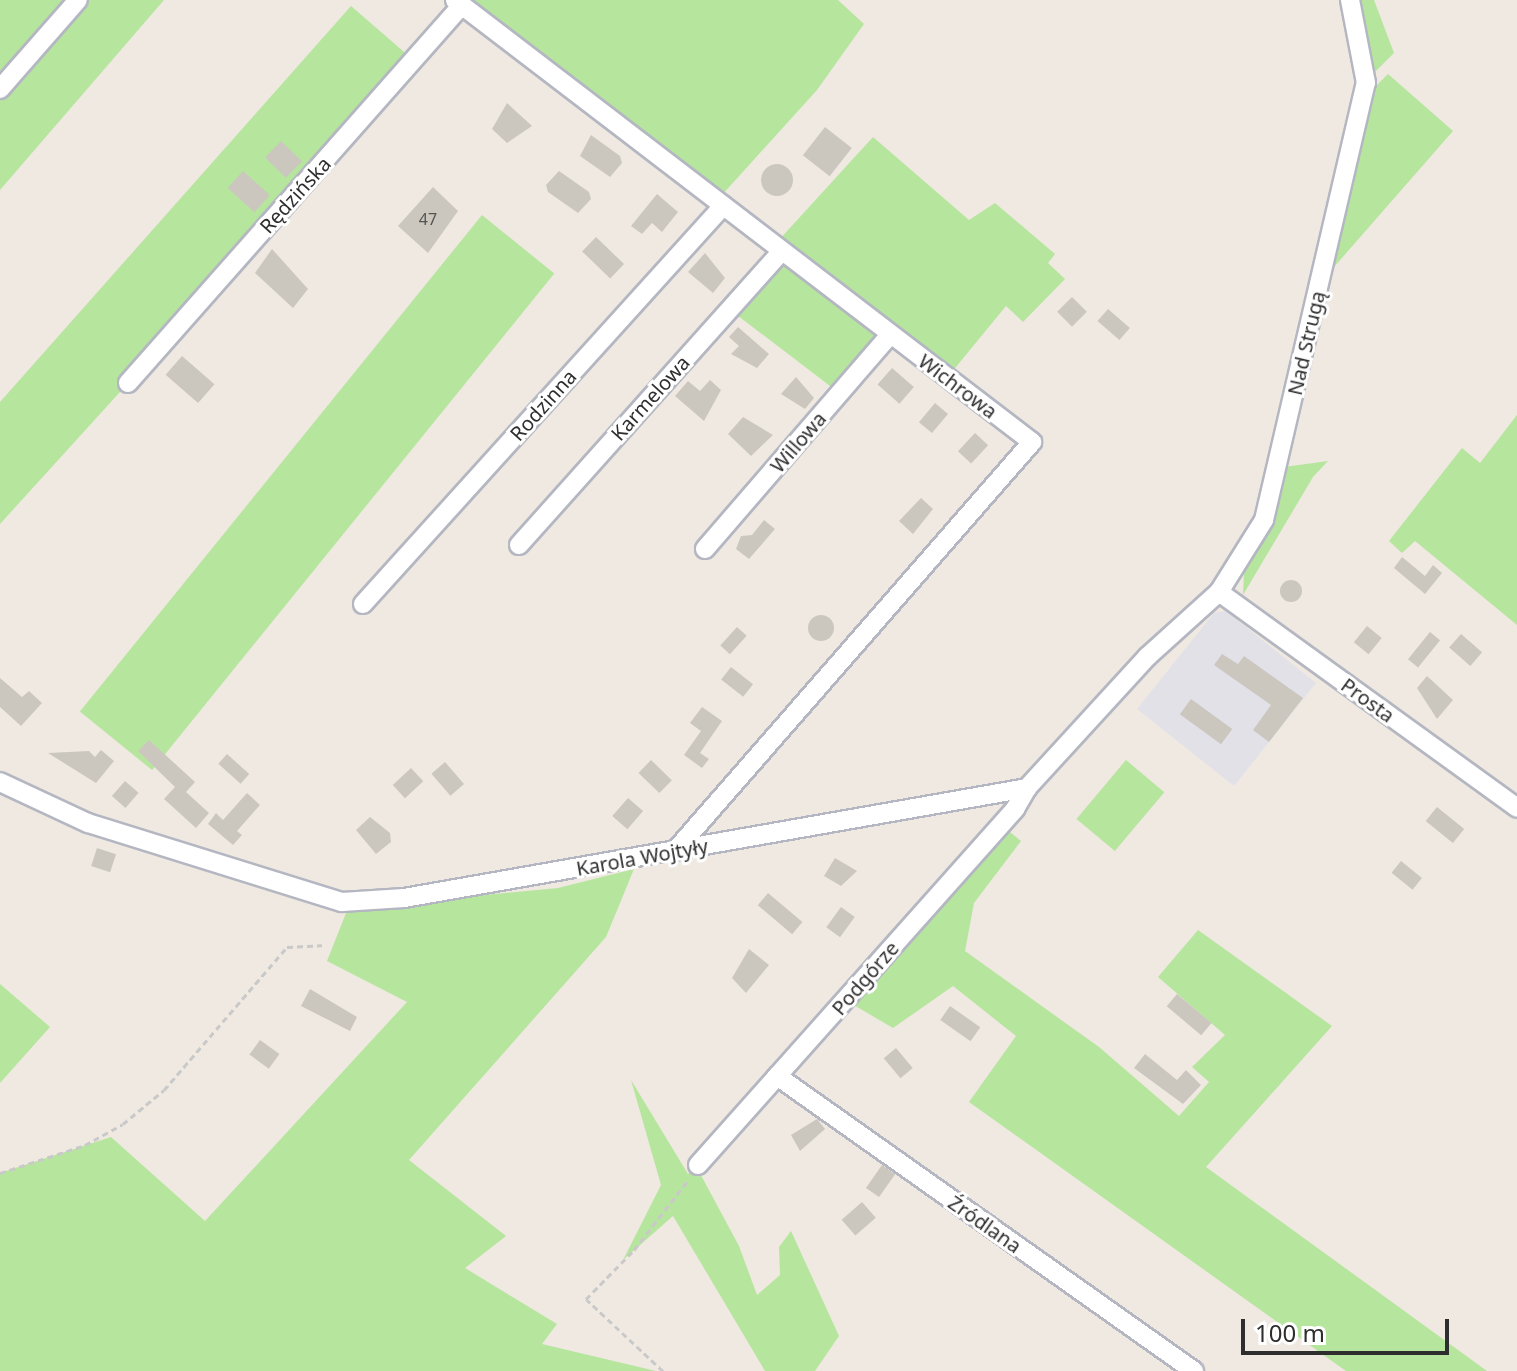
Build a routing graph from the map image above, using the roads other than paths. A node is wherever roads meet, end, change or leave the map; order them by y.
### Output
1 (78, 0) edge
2 (1350, 0) edge
3 (458, 3) edge
4 (0, 89) edge
5 (723, 206) junction
6 (782, 251) junction
7 (890, 335) junction
8 (128, 383) dead end
9 (519, 545) dead end
10 (705, 549) dead end
11 (1219, 592) junction
12 (363, 604) dead end
13 (0, 782) edge
14 (1027, 788) junction
15 (1516, 807) edge
16 (675, 851) junction
17 (777, 1076) junction
18 (698, 1165) road end
19 (1194, 1371) edge

1 - 4 street
2 - 11 street, Nad Strugą
3 - 5 street, Wichrowa
3 - 8 street, Rędzińska
5 - 6 street, Wichrowa
5 - 12 street, Rodzinna
6 - 7 street, Wichrowa
6 - 9 street, Karmelowa
7 - 10 street, Willowa
7 - 16 street, Wichrowa
11 - 14 street
11 - 15 street, Prosta
13 - 16 street, Karola Wojtyły
14 - 16 street, Karola Wojtyły
14 - 17 street, Podgórze
17 - 18 street, Podgórze
17 - 19 street, Źródlana

